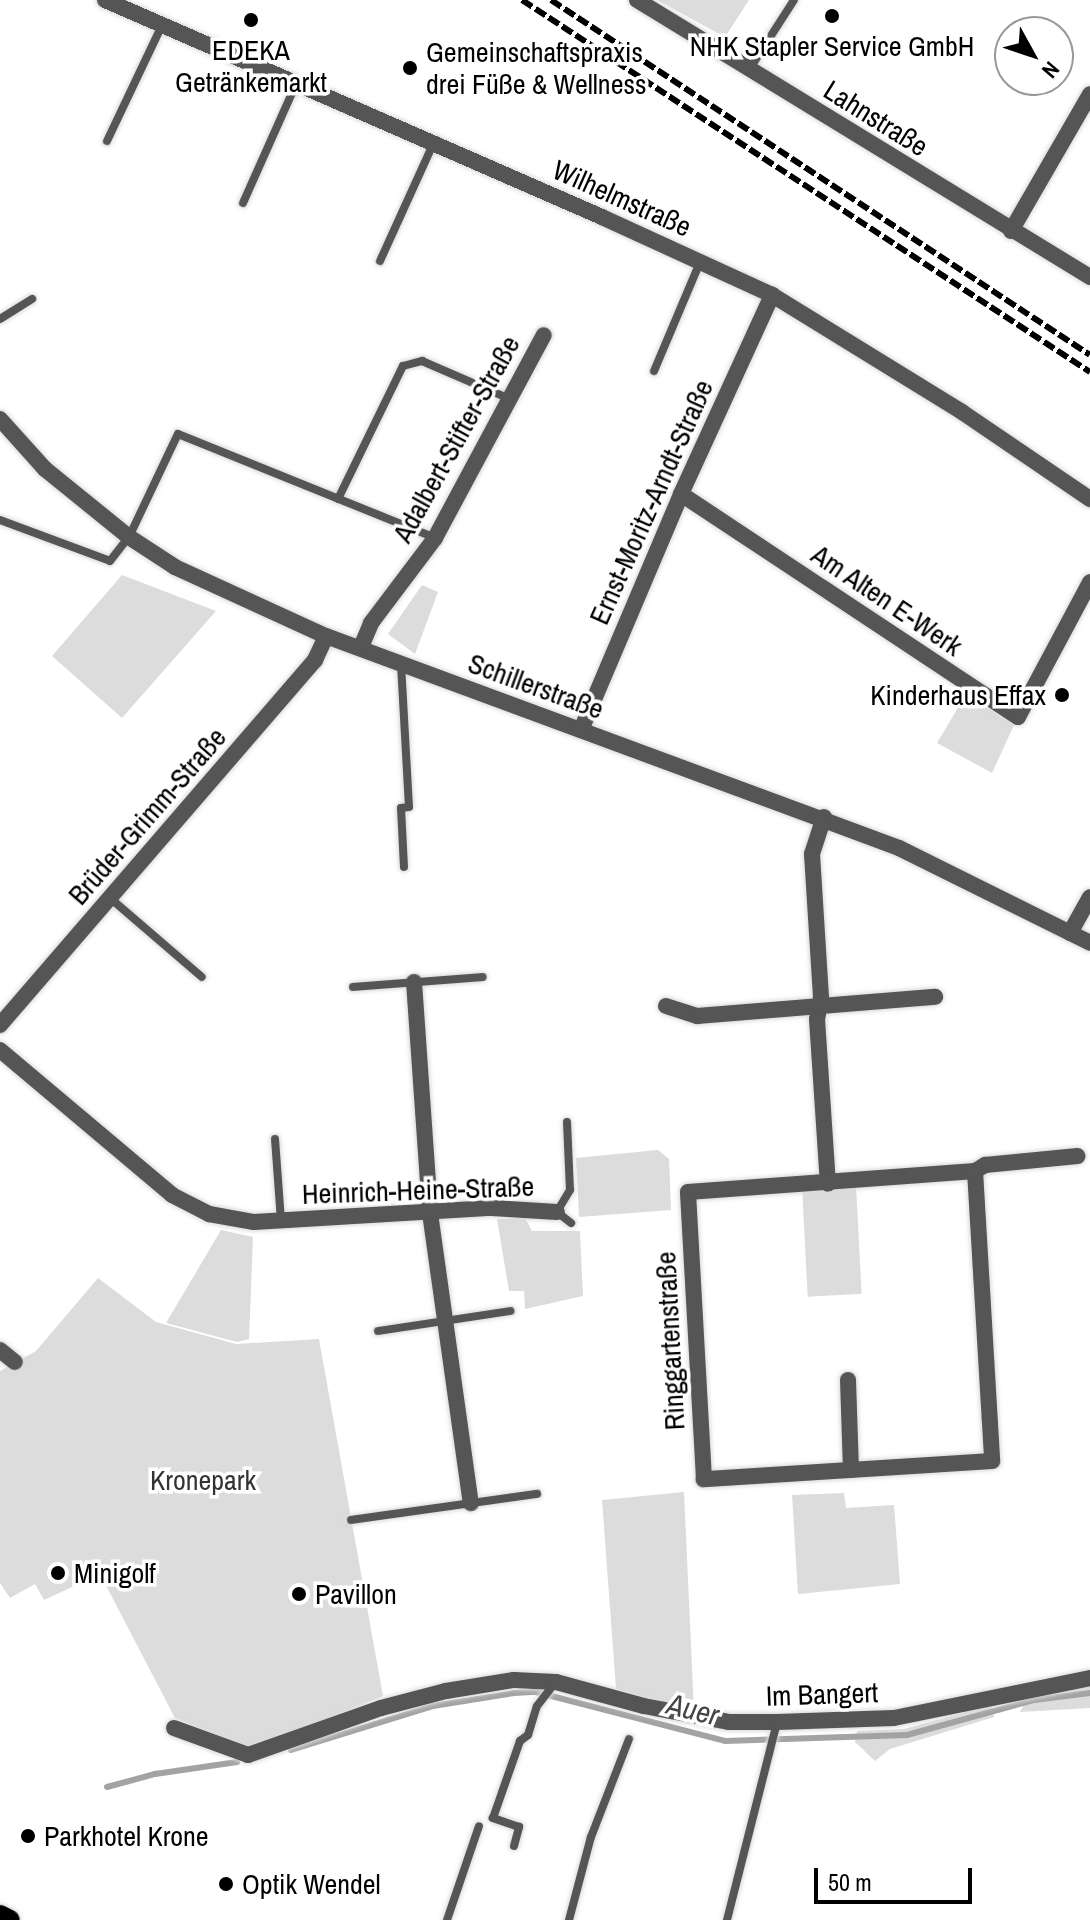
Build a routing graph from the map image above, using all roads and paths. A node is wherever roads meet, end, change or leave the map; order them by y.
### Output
1 (105, 0) edge
2 (637, 0) edge
3 (794, 0) edge
4 (162, 24) junction
5 (748, 70) junction
6 (296, 84) junction
7 (1090, 94) edge
8 (107, 141) dead end
9 (433, 143) junction
10 (243, 203) dead end
11 (1011, 231) junction
12 (380, 261) dead end
13 (701, 261) junction
14 (1090, 277) edge
15 (772, 295) junction
16 (32, 299) dead end
17 (0, 319) edge
18 (544, 335) dead end
19 (654, 371) dead end
20 (511, 399) junction
21 (0, 419) edge
22 (681, 494) junction
23 (338, 499) junction
24 (1090, 499) edge
25 (0, 520) edge
26 (129, 537) junction
27 (435, 538) junction
28 (1090, 582) edge
29 (326, 636) junction
30 (361, 647) junction
31 (401, 663) junction
32 (581, 730) junction
33 (824, 817) junction
34 (404, 867) dead end
35 (1090, 897) edge
36 (110, 898) junction
37 (1070, 933) junction
38 (1090, 943) edge
39 (202, 977) dead end
40 (483, 977) dead end
41 (414, 982) junction
42 (353, 987) dead end
43 (935, 997) dead end
44 (666, 1006) dead end
45 (819, 1008) junction
46 (0, 1025) edge
47 (0, 1050) edge
48 (567, 1122) dead end
49 (275, 1139) dead end
50 (1078, 1156) dead end
51 (975, 1171) junction
52 (828, 1184) junction
53 (557, 1212) junction
54 (430, 1213) junction
55 (281, 1221) junction
56 (571, 1223) dead end
57 (510, 1311) dead end
58 (444, 1322) junction
59 (378, 1331) dead end
60 (0, 1350) edge
61 (15, 1362) dead end
62 (848, 1380) dead end
63 (851, 1470) junction
64 (537, 1494) dead end
65 (471, 1503) junction
66 (351, 1520) dead end
67 (1090, 1678) edge
68 (549, 1691) junction
69 (174, 1728) dead end
70 (776, 1728) junction
71 (629, 1739) dead end
72 (479, 1826) dead end
73 (514, 1846) dead end
74 (0, 1915) edge
75 (10, 1920) edge
76 (447, 1920) edge
77 (569, 1920) edge
78 (727, 1920) edge

1 - 4 street, Wilhelmstraße
2 - 5 street, Lahnstraße
3 - 5 lane
4 - 6 street, Wilhelmstraße
4 - 8 lane
5 - 11 street, Lahnstraße
6 - 9 street, Wilhelmstraße
6 - 10 lane
7 - 11 street
9 - 12 lane
9 - 13 street, Wilhelmstraße
11 - 14 street, Lahnstraße
13 - 15 street, Wilhelmstraße
13 - 19 lane
15 - 22 street, Ernst-Moritz-Arndt-Straße
15 - 24 street, Wilhelmstraße
16 - 17 lane
18 - 20 street, Adalbert-Stifter-Straße
20 - 23 lane
20 - 27 street, Adalbert-Stifter-Straße
21 - 26 street, Schillerstraße
22 - 28 street, Am Alten E-Werk
22 - 32 street, Ernst-Moritz-Arndt-Straße
23 - 26 lane
23 - 27 lane
25 - 26 lane
26 - 29 street, Schillerstraße
27 - 30 street, Adalbert-Stifter-Straße
29 - 30 street, Schillerstraße
29 - 36 street, Brüder-Grimm-Straße
30 - 31 street, Schillerstraße
31 - 32 street, Schillerstraße
31 - 34 lane
32 - 33 street, Schillerstraße
33 - 37 street, Schillerstraße
33 - 45 street
35 - 37 street
36 - 39 lane
36 - 46 street, Brüder-Grimm-Straße
37 - 38 street, Schillerstraße
40 - 41 lane
41 - 42 lane
41 - 54 street
43 - 45 street
44 - 45 street
45 - 52 street
47 - 55 street, Heinrich-Heine-Straße
48 - 53 lane, Heinrich-Heine-Straße
49 - 55 lane, Heinrich-Heine-Straße
50 - 51 street, Ringgartenstraße
51 - 52 street, Ringgartenstraße
51 - 63 street, Ringgartenstraße
52 - 63 street, Ringgartenstraße
53 - 54 street, Heinrich-Heine-Straße
53 - 56 lane, Heinrich-Heine-Straße
54 - 55 street, Heinrich-Heine-Straße
54 - 58 street
57 - 58 lane
58 - 59 lane
58 - 65 street
60 - 61 street
62 - 63 street
64 - 65 lane
65 - 66 lane
67 - 70 street, Im Bangert
68 - 69 street, Im Bangert
68 - 70 street, Im Bangert
68 - 73 lane
70 - 78 lane
71 - 77 lane
72 - 76 lane
74 - 75 main road

